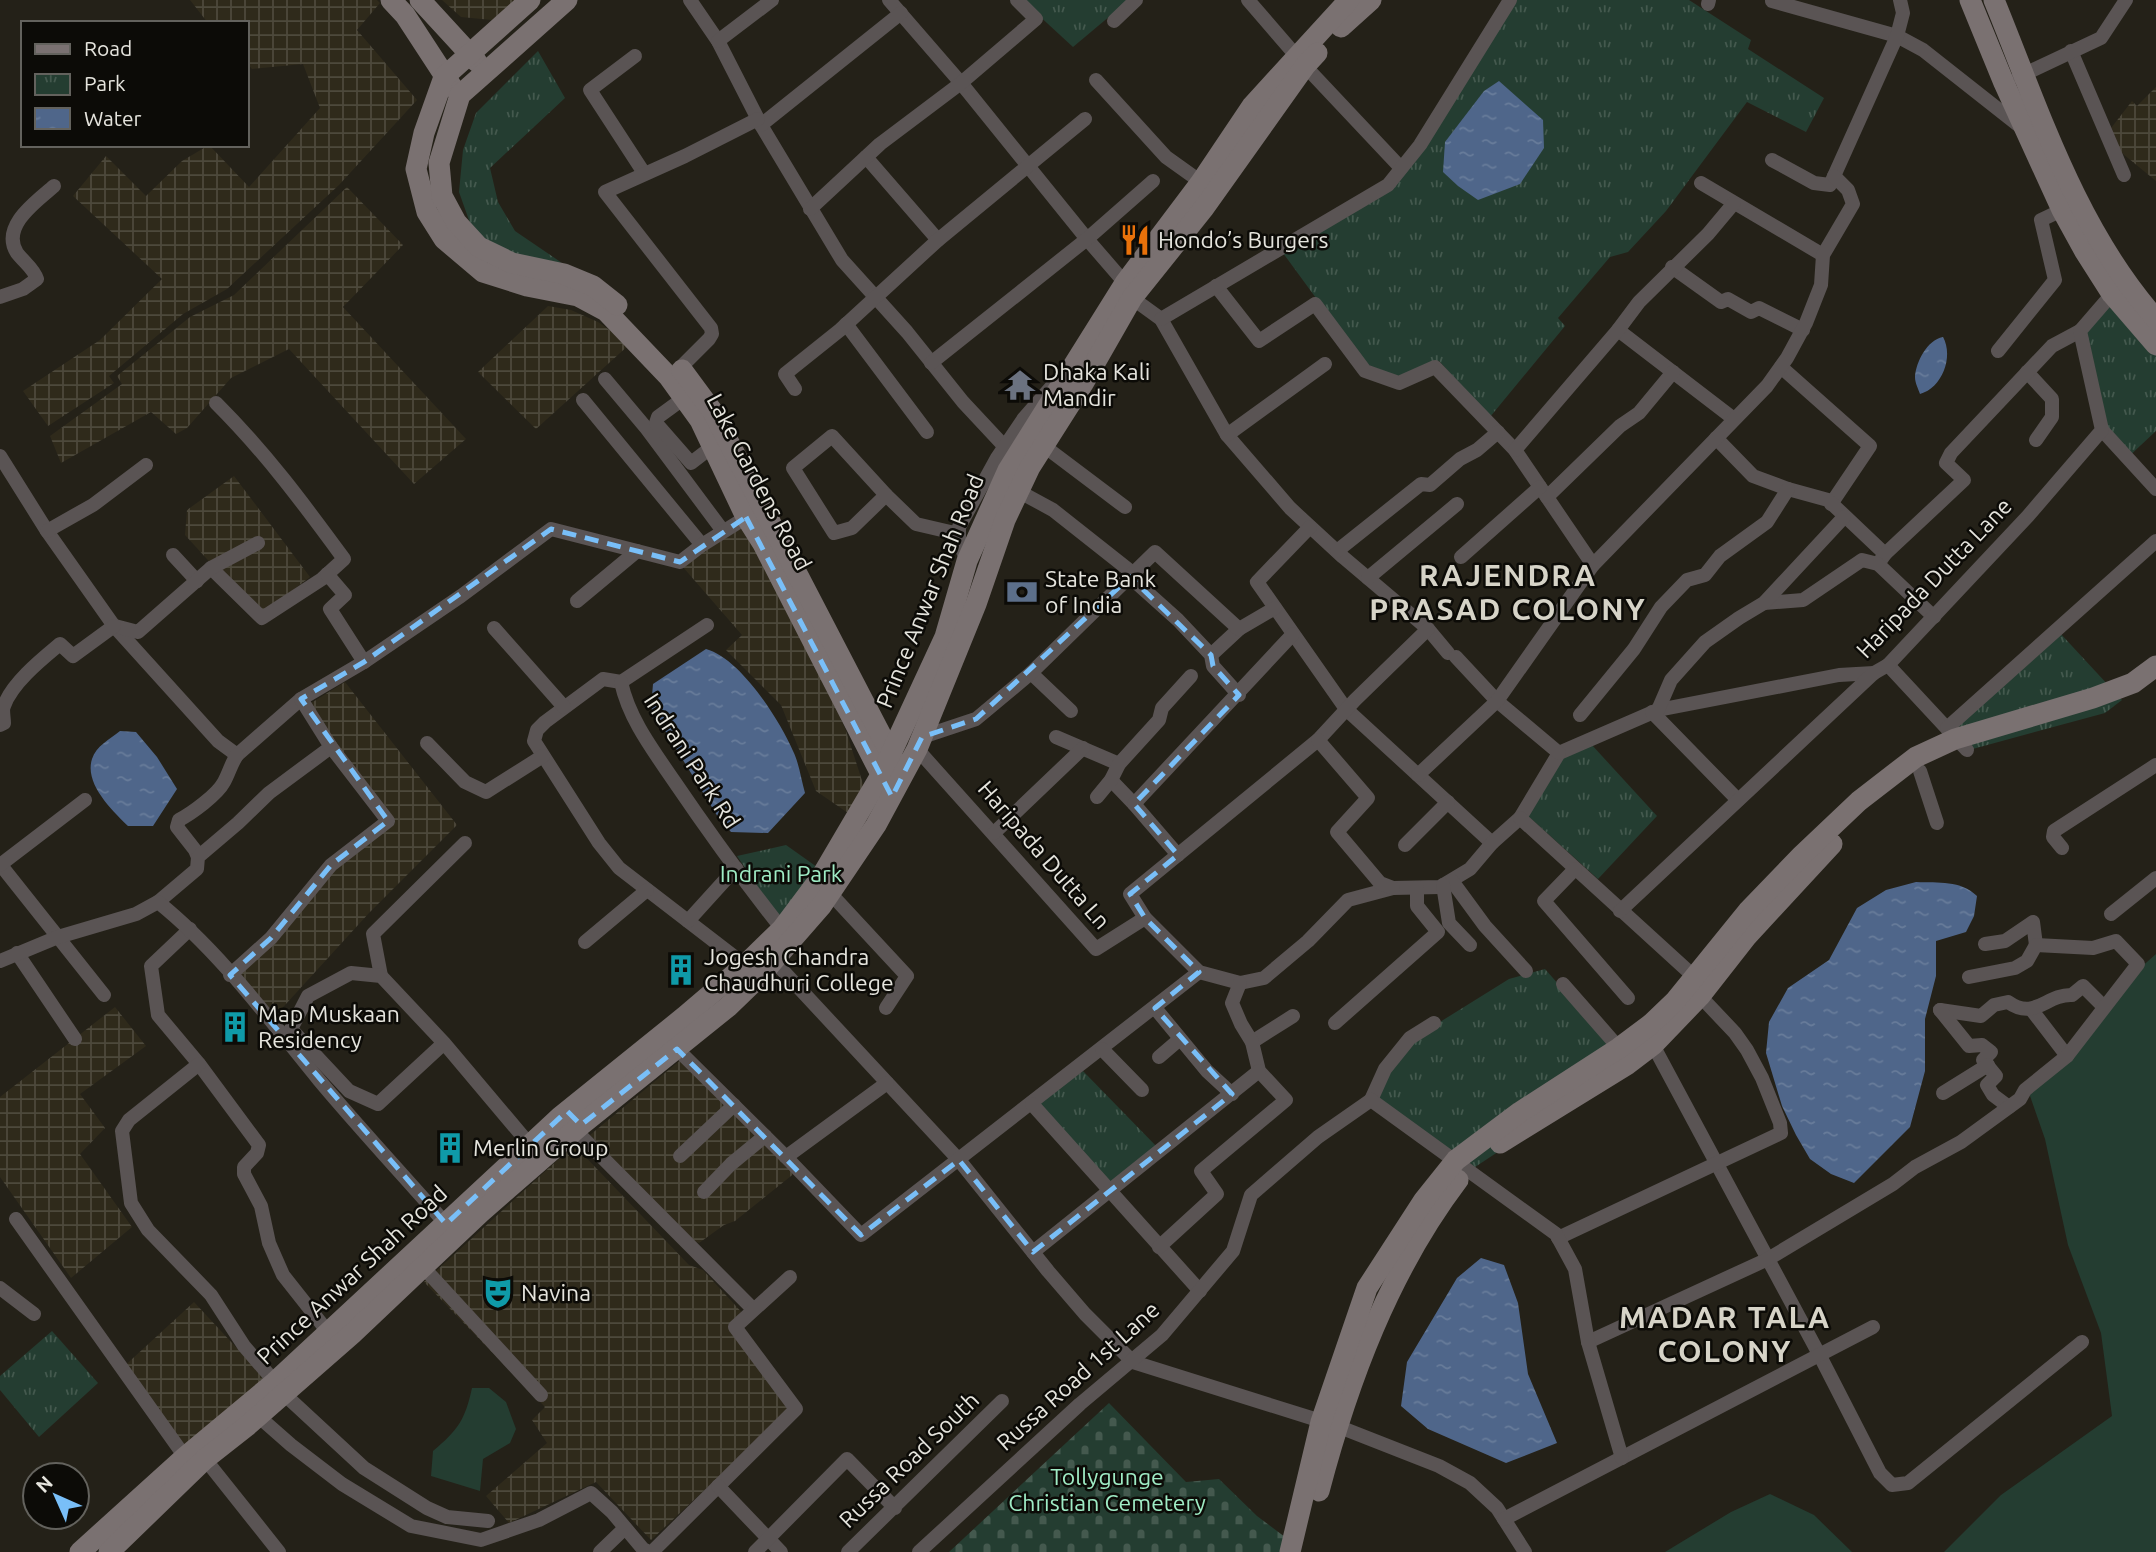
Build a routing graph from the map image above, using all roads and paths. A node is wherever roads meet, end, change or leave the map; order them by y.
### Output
1 (391, 0) edge
2 (420, 0) edge
3 (530, 0) edge
4 (567, 0) edge
5 (690, 0) edge
6 (772, 0) edge
7 (889, 0) edge
8 (1017, 0) edge
9 (1136, 0) edge
10 (1248, 0) edge
11 (1349, 0) edge
12 (1371, 0) edge
13 (1510, 0) edge
14 (1900, 0) edge
15 (1970, 0) edge
16 (1994, 0) edge
17 (2126, 0) edge
18 (1772, 1) edge
19 (901, 13) junction
20 (1114, 21) dead end
21 (1898, 36) junction
22 (718, 41) junction
23 (2071, 51) junction
24 (468, 54) junction
25 (635, 56) dead end
26 (1301, 61) junction
27 (485, 71) junction
28 (2024, 74) junction
29 (444, 77) junction
30 (1096, 80) dead end
31 (961, 83) junction
32 (2004, 83) junction
33 (460, 95) junction
34 (1085, 119) dead end
35 (760, 122) junction
36 (2026, 131) junction
37 (866, 157) junction
38 (1772, 160) dead end
39 (1028, 167) junction
40 (1401, 168) junction
41 (644, 173) junction
42 (2124, 175) dead end
43 (1835, 176) junction
44 (1153, 181) dead end
45 (1201, 183) junction
46 (1701, 183) dead end
47 (54, 186) dead end
48 (1734, 203) junction
49 (810, 209) junction
50 (2062, 210) junction
51 (1087, 239) junction
52 (938, 240) junction
53 (1823, 255) junction
54 (1672, 267) junction
55 (1216, 286) junction
56 (1129, 290) junction
57 (2112, 294) junction
58 (876, 297) junction
59 (0, 298) edge
60 (1161, 319) junction
61 (2156, 319) edge
62 (846, 324) junction
63 (1618, 330) junction
64 (1802, 330) junction
65 (2080, 331) junction
66 (2156, 345) edge
67 (1998, 351) dead end
68 (1078, 361) junction
69 (931, 363) junction
70 (1325, 364) dead end
71 (1781, 367) junction
72 (680, 368) junction
73 (1673, 372) junction
74 (2027, 372) junction
75 (605, 379) dead end
76 (795, 389) dead end
77 (684, 398) junction
78 (583, 400) dead end
79 (216, 404) dead end
80 (1734, 419) junction
81 (2102, 430) junction
82 (927, 432) dead end
83 (1498, 432) junction
84 (1227, 435) junction
85 (1716, 438) junction
86 (2036, 440) dead end
87 (713, 446) junction
88 (1044, 446) junction
89 (1005, 447) junction
90 (1515, 450) junction
91 (0, 456) edge
92 (146, 466) dead end
93 (1787, 489) junction
94 (2156, 489) edge
95 (1018, 491) junction
96 (1544, 492) junction
97 (887, 495) junction
98 (1457, 503) dead end
99 (1831, 504) junction
100 (1125, 507) dead end
101 (755, 512) junction
102 (1844, 517) junction
103 (1310, 527) junction
104 (47, 531) junction
105 (723, 531) junction
106 (959, 534) junction
107 (2156, 541) edge
108 (258, 543) dead end
109 (702, 545) junction
110 (637, 551) junction
111 (1337, 551) junction
112 (173, 555) dead end
113 (1461, 556) dead end
114 (1882, 559) junction
115 (967, 561) junction
116 (1593, 565) junction
117 (211, 568) junction
118 (327, 574) junction
119 (1132, 575) junction
120 (1368, 578) junction
121 (197, 581) junction
122 (577, 601) dead end
123 (1764, 603) junction
124 (1275, 608) junction
125 (1934, 618) junction
126 (707, 625) dead end
127 (114, 626) junction
128 (494, 628) dead end
129 (1239, 629) junction
130 (1428, 629) junction
131 (1293, 634) junction
132 (1212, 655) junction
133 (363, 662) junction
134 (1888, 665) junction
135 (2156, 666) edge
136 (1031, 673) junction
137 (1874, 673) junction
138 (1191, 676) dead end
139 (2156, 681) edge
140 (621, 682) junction
141 (1239, 695) junction
142 (301, 699) junction
143 (1497, 701) junction
144 (1, 705) edge
145 (564, 707) junction
146 (1346, 709) junction
147 (1071, 711) dead end
148 (1655, 711) junction
149 (1580, 715) dead end
150 (0, 725) edge
151 (1056, 737) dead end
152 (1956, 739) junction
153 (1318, 740) junction
154 (427, 743) dead end
155 (919, 743) junction
156 (331, 747) junction
157 (1083, 748) junction
158 (1559, 753) junction
159 (890, 754) junction
160 (237, 755) junction
161 (543, 756) junction
162 (1119, 764) junction
163 (2156, 765) edge
164 (1920, 771) junction
165 (881, 775) junction
166 (1418, 775) junction
167 (1111, 780) junction
168 (898, 785) junction
169 (1097, 797) dead end
170 (85, 800) dead end
171 (1738, 800) junction
172 (1448, 802) junction
173 (1134, 804) junction
174 (1520, 818) junction
175 (1937, 823) dead end
176 (994, 833) junction
177 (465, 843) dead end
178 (1492, 843) junction
179 (1405, 845) dead end
180 (2062, 848) dead end
181 (1178, 855) junction
182 (198, 857) junction
183 (0, 864) edge
184 (736, 868) junction
185 (1575, 869) junction
186 (2156, 878) edge
187 (1447, 883) junction
188 (1393, 888) junction
189 (1417, 888) junction
190 (648, 890) junction
191 (830, 893) junction
192 (158, 902) junction
193 (1620, 911) junction
194 (2111, 914) dead end
195 (1144, 918) junction
196 (688, 921) junction
197 (190, 929) junction
198 (782, 929) junction
199 (58, 937) junction
200 (585, 942) dead end
201 (1985, 944) dead end
202 (1470, 945) dead end
203 (2036, 945) junction
204 (18, 953) junction
205 (772, 960) junction
206 (0, 961) edge
207 (745, 965) junction
208 (1526, 971) dead end
209 (1199, 972) junction
210 (230, 975) junction
211 (381, 976) junction
212 (1969, 977) dead end
213 (1240, 983) junction
214 (1563, 984) dead end
215 (1700, 987) junction
216 (104, 995) dead end
217 (1628, 998) dead end
218 (2104, 1007) junction
219 (886, 1008) dead end
220 (1155, 1008) junction
221 (2031, 1009) junction
222 (1293, 1016) dead end
223 (1335, 1023) dead end
224 (1434, 1023) dead end
225 (75, 1039) dead end
226 (1180, 1039) junction
227 (1252, 1042) junction
228 (444, 1043) junction
229 (1653, 1045) junction
230 (1619, 1048) junction
231 (677, 1049) junction
232 (1102, 1049) junction
233 (2067, 1056) junction
234 (1158, 1057) dead end
235 (199, 1064) junction
236 (1988, 1065) junction
237 (1259, 1071) junction
238 (887, 1083) junction
239 (1142, 1090) dead end
240 (1232, 1094) junction
241 (1943, 1094) dead end
242 (1371, 1100) junction
243 (1032, 1104) junction
244 (734, 1105) junction
245 (2009, 1107) junction
246 (574, 1122) junction
247 (765, 1136) junction
248 (530, 1145) junction
249 (680, 1156) dead end
250 (786, 1157) junction
251 (959, 1160) junction
252 (1461, 1164) junction
253 (1716, 1165) junction
254 (704, 1192) dead end
255 (1111, 1192) junction
256 (16, 1219) dead end
257 (446, 1224) junction
258 (1558, 1238) junction
259 (1159, 1247) junction
260 (1033, 1252) junction
261 (1768, 1259) junction
262 (423, 1266) junction
263 (790, 1277) dead end
264 (0, 1288) edge
265 (1200, 1291) junction
266 (753, 1309) junction
267 (34, 1314) dead end
268 (1873, 1327) dead end
269 (328, 1332) junction
270 (1588, 1342) junction
271 (2082, 1342) dead end
272 (1821, 1356) junction
273 (1132, 1362) junction
274 (280, 1388) junction
275 (541, 1395) dead end
276 (1002, 1401) dead end
277 (258, 1416) junction
278 (1329, 1424) junction
279 (195, 1458) junction
280 (1622, 1458) junction
281 (718, 1486) junction
282 (895, 1508) junction
283 (1504, 1519) junction
284 (488, 1521) dead end
285 (625, 1528) junction
286 (769, 1538) junction
287 (119, 1549) edge
288 (80, 1552) edge
289 (279, 1552) edge
290 (600, 1552) edge
291 (755, 1552) edge
292 (781, 1552) edge
293 (848, 1552) edge
294 (919, 1552) edge
295 (1290, 1552) edge
296 (1305, 1552) edge
297 (1525, 1552) edge

1 - 29 main road
2 - 24 main road
3 - 24 main road
4 - 27 main road, Lake Gardens Road
5 - 22 street
6 - 22 street
7 - 19 street
8 - 31 street
9 - 20 street
10 - 26 street
11 - 26 main road, Prince Anwar Shah Road
12 - 26 main road, Prince Anwar Shah Road
13 - 40 street
14 - 21 street
15 - 32 main road
16 - 28 main road
17 - 23 street
18 - 21 street
19 - 31 street
19 - 35 street
21 - 36 street
21 - 43 street
22 - 35 street
23 - 28 street
23 - 42 street
24 - 27 main road
24 - 29 main road
25 - 41 street
26 - 40 street
26 - 45 main road, Prince Anwar Shah Road
26 - 56 main road, Prince Anwar Shah Road
27 - 33 main road, Lake Gardens Road
28 - 32 street
28 - 61 main road
29 - 33 main road
29 - 77 main road, Lake Gardens Road
30 - 45 street
31 - 37 street
31 - 39 street
32 - 36 main road
33 - 72 main road, Lake Gardens Road
34 - 39 street
35 - 41 street
35 - 49 street
36 - 50 main road
37 - 49 street
37 - 52 street
38 - 43 street
39 - 51 street
39 - 52 street
40 - 55 street
41 - 72 street
43 - 53 street
44 - 51 street
45 - 56 main road, Prince Anwar Shah Road
46 - 48 street
47 - 59 street
48 - 53 street
48 - 54 street
49 - 58 street
50 - 57 main road
50 - 67 street
51 - 56 street
51 - 69 street
52 - 58 street
53 - 64 street
54 - 63 street
54 - 64 street
55 - 60 street
55 - 83 street
56 - 60 street
56 - 68 main road, Prince Anwar Shah Road
56 - 88 main road, Prince Anwar Shah Road
57 - 65 street
57 - 66 main road
58 - 62 street
58 - 69 street
60 - 84 street
62 - 76 street
62 - 82 street
63 - 73 street
63 - 90 street
64 - 71 street
65 - 74 street
65 - 81 street
68 - 89 street
68 - 115 main road, Prince Anwar Shah Road
69 - 89 street
70 - 84 street
71 - 80 street
71 - 99 street
72 - 101 main road, Lake Gardens Road
73 - 80 street
73 - 96 street
74 - 86 street
74 - 114 street
75 - 105 street
77 - 87 main road, Lake Gardens Road
77 - 87 street
78 - 109 street
79 - 118 street
80 - 85 street
81 - 94 street
81 - 125 street, Haripada Dutta Lane
83 - 90 street
83 - 111 street
84 - 103 street
85 - 93 street
85 - 116 street
87 - 101 main road, Lake Gardens Road
88 - 95 main road, Prince Anwar Shah Road
88 - 100 street
89 - 106 street
90 - 96 street
91 - 104 street
92 - 104 street
93 - 99 street
93 - 149 street
95 - 119 street
95 - 155 main road, Prince Anwar Shah Road
96 - 113 street
96 - 116 street
97 - 97 street
97 - 106 street
98 - 120 street
99 - 102 street
101 - 105 street
101 - 159 main road, Lake Gardens Road
101 - 165 main road, Lake Gardens Road
102 - 114 street
102 - 123 street
103 - 111 street
103 - 124 street
104 - 127 street
105 - 109 street
106 - 115 street
107 - 152 street
108 - 117 street
109 - 110 street
110 - 122 street
110 - 133 street
111 - 120 street
112 - 121 street
114 - 123 street
114 - 125 street
115 - 159 main road, Prince Anwar Shah Road
116 - 143 street
117 - 118 street
117 - 121 street
118 - 133 street
119 - 129 street
119 - 132 street
119 - 136 street
120 - 130 street
121 - 127 street
123 - 148 street
124 - 129 street
124 - 131 street
125 - 134 street, Haripada Dutta Lane
126 - 140 street
127 - 144 street
127 - 160 street
128 - 145 street
129 - 132 street
130 - 143 street
130 - 146 street
131 - 141 street
131 - 146 street
132 - 141 street
133 - 142 street
134 - 137 street, Haripada Dutta Lane
134 - 152 street
135 - 152 main road
136 - 147 street
136 - 155 street
137 - 148 street
137 - 171 street, Haripada Dutta Lane
138 - 162 street
139 - 152 main road
140 - 145 street
140 - 184 street, Indrani Park Rd
141 - 173 street
142 - 156 street
142 - 160 street
143 - 158 street
143 - 166 street
144 - 150 street
145 - 161 street
146 - 153 street
146 - 166 street
148 - 158 street
148 - 171 street
151 - 157 street
152 - 164 main road
152 - 215 main road
153 - 181 street
153 - 188 street
154 - 161 street
155 - 168 main road, Prince Anwar Shah Road
155 - 176 street, Haripada Dutta Ln
156 - 182 street
156 - 210 street
157 - 162 street
157 - 176 street
158 - 174 street
159 - 165 main road, Prince Anwar Shah Road
159 - 168 main road, Lake Gardens Road
160 - 182 street
161 - 190 street
162 - 167 street
163 - 180 street
164 - 175 street
164 - 215 main road
165 - 168 main road, Lake Gardens Road
165 - 198 main road, Prince Anwar Shah Road
166 - 172 street
167 - 169 street
167 - 173 street
168 - 191 main road, Prince Anwar Shah Road
170 - 183 street
171 - 193 street, Haripada Dutta Lane
172 - 178 street
172 - 179 street
173 - 181 street
174 - 178 street
174 - 185 street
176 - 195 street, Haripada Dutta Ln
177 - 211 street
178 - 187 street
181 - 195 street
182 - 192 street
183 - 199 street
184 - 196 street
184 - 198 street, Indrani Park Rd
185 - 193 street
185 - 217 street
186 - 194 street
187 - 189 street
187 - 202 street
187 - 208 street
188 - 189 street
188 - 213 street
189 - 223 street
190 - 196 street
190 - 200 street
191 - 205 main road, Prince Anwar Shah Road
191 - 219 street
192 - 197 street
192 - 199 street
193 - 215 street
195 - 209 street
196 - 207 street
197 - 210 street
197 - 235 street
198 - 207 main road, Prince Anwar Shah Road
199 - 204 street
199 - 216 street
201 - 203 street
203 - 212 street
203 - 218 street
204 - 206 street
204 - 225 street
205 - 231 main road, Prince Anwar Shah Road
205 - 238 street
207 - 246 main road, Prince Anwar Shah Road
209 - 213 street
209 - 220 street
210 - 257 street
211 - 228 street
211 - 228 street
213 - 227 street
214 - 230 street
215 - 229 main road
215 - 230 main road
215 - 253 street
218 - 221 street
218 - 233 street
220 - 226 street
220 - 232 street
221 - 233 street
221 - 236 street
222 - 227 street
224 - 242 street
226 - 234 street
226 - 240 street
227 - 237 street
228 - 248 street
229 - 252 main road
229 - 253 street
230 - 252 main road
231 - 244 street
231 - 246 main road, Prince Anwar Shah Road
232 - 239 street
232 - 243 street
233 - 245 street
235 - 269 street
235 - 274 street
236 - 241 street
236 - 245 street
237 - 240 street
237 - 259 street
238 - 250 street
238 - 251 street
240 - 255 street
242 - 252 street
242 - 265 street, Russa Road 1st Lane
243 - 251 street
243 - 255 street
244 - 247 street
244 - 249 street
245 - 261 street
246 - 248 main road, Prince Anwar Shah Road
246 - 262 main road, Prince Anwar Shah Road
246 - 266 street
247 - 250 street
247 - 254 street
248 - 257 main road, Prince Anwar Shah Road
250 - 251 street
251 - 260 street
252 - 258 street
252 - 278 main road
253 - 258 street
253 - 261 street
255 - 259 street
255 - 260 street
256 - 279 street
257 - 269 main road, Prince Anwar Shah Road
258 - 270 street
259 - 265 street
260 - 273 street
261 - 270 street
261 - 272 street
262 - 274 main road, Prince Anwar Shah Road
262 - 275 street
263 - 266 street
264 - 267 street
265 - 273 street, Russa Road 1st Lane
266 - 281 street
268 - 272 street
269 - 274 main road, Prince Anwar Shah Road
270 - 280 street
271 - 272 street
272 - 280 street
273 - 278 street
273 - 294 street, Russa Road 1st Lane
274 - 277 main road, Prince Anwar Shah Road
274 - 279 main road, Prince Anwar Shah Road
274 - 284 street
276 - 282 street, Russa Road South
277 - 279 main road, Prince Anwar Shah Road
277 - 285 street
278 - 283 street
278 - 295 main road
278 - 296 main road
279 - 287 main road, Prince Anwar Shah Road
279 - 288 main road, Prince Anwar Shah Road
279 - 289 street
280 - 283 street
281 - 285 street
281 - 286 street
282 - 286 street
282 - 293 street, Russa Road South
283 - 297 street
285 - 290 street
286 - 291 street
286 - 292 street

